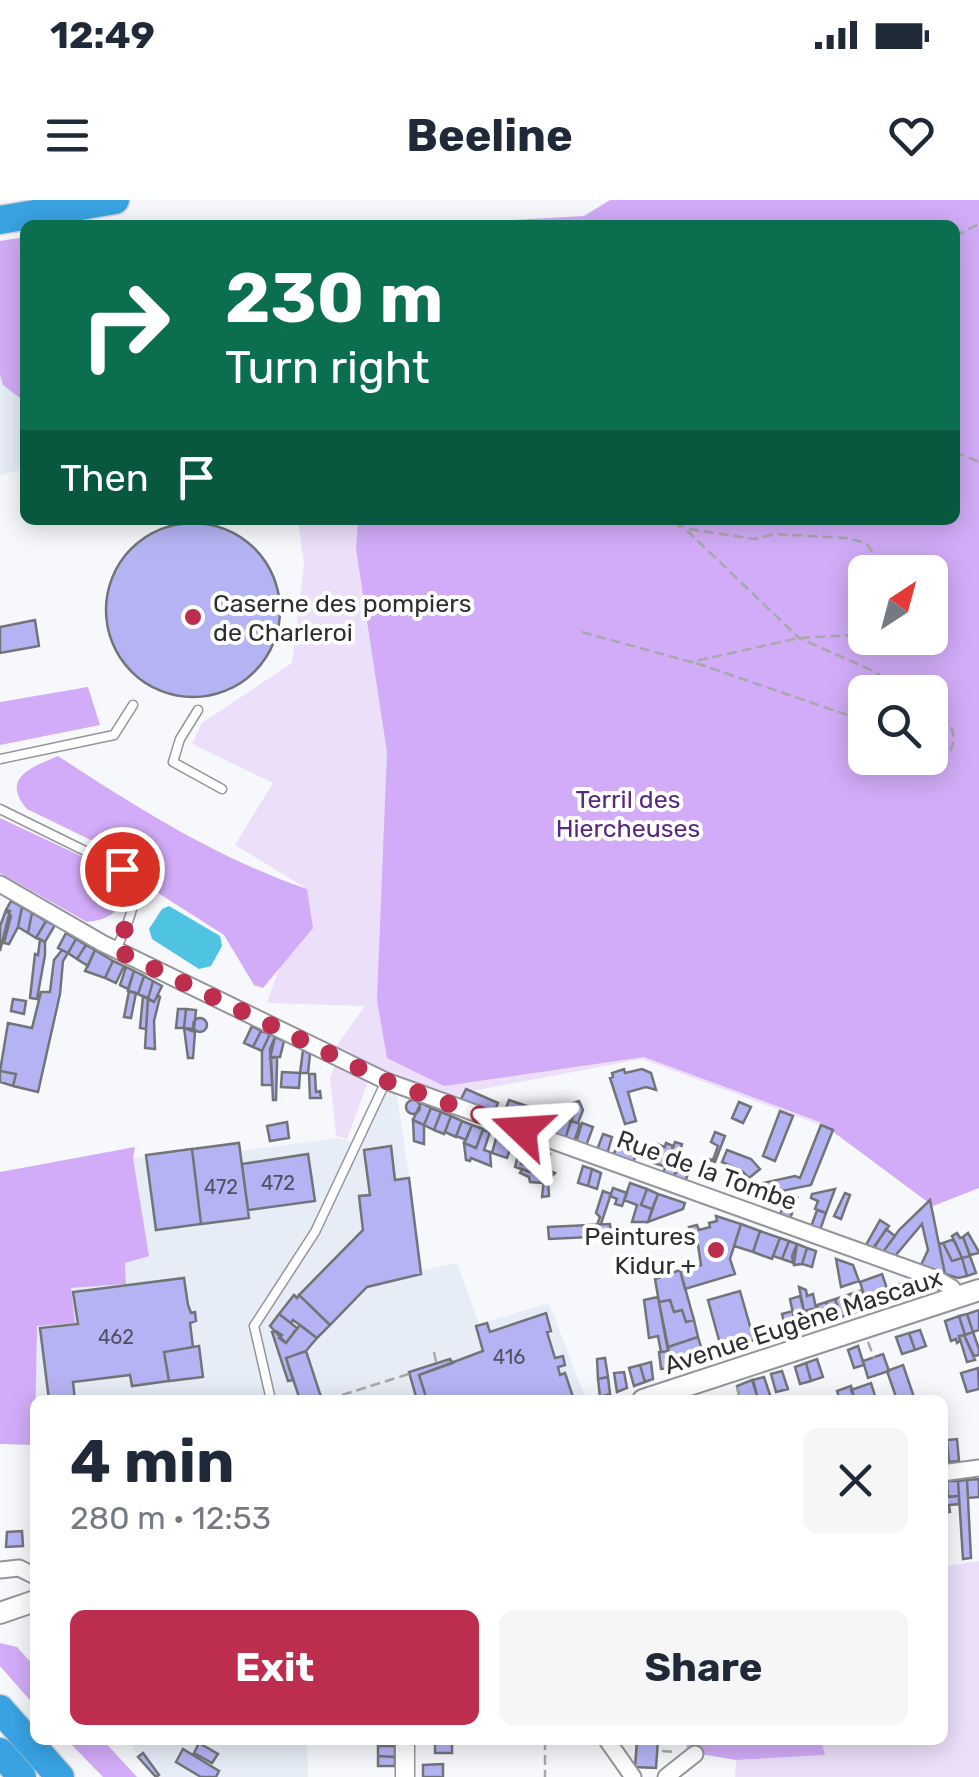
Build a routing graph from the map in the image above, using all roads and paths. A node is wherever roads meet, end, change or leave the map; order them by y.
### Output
1 (115, 200) edge
2 (0, 220) edge
3 (676, 525) edge
4 (682, 525) edge
5 (686, 529) junction
6 (874, 555) edge
7 (582, 632) dead end
8 (848, 635) edge
9 (799, 638) junction
10 (691, 662) junction
11 (879, 675) edge
12 (133, 705) dead end
13 (198, 710) dead end
14 (848, 715) edge
15 (948, 718) edge
16 (948, 755) edge
17 (0, 759) edge
18 (222, 789) dead end
19 (0, 809) edge
20 (0, 884) edge
21 (116, 950) junction
22 (386, 1081) junction
23 (911, 1270) junction
24 (969, 1293) edge
25 (936, 1303) junction
26 (434, 1352) dead end
27 (436, 1362) dead end
28 (412, 1373) dead end
29 (270, 1395) edge
30 (342, 1395) dead end
31 (658, 1395) edge
32 (979, 1468) edge
33 (948, 1472) edge
34 (0, 1570) edge
35 (30, 1574) edge
36 (30, 1603) edge
37 (0, 1613) edge
38 (34, 1745) edge
39 (50, 1745) edge
40 (405, 1745) edge
41 (545, 1745) edge
42 (611, 1745) edge
43 (0, 1752) edge
44 (695, 1754) dead end
45 (22, 1777) edge
46 (60, 1777) edge
47 (83, 1777) edge
48 (405, 1777) edge
49 (545, 1777) edge
50 (633, 1777) edge
51 (666, 1777) edge

1 - 2 highway
3 - 5 path
4 - 5 path
5 - 6 path
5 - 9 path
7 - 10 path
8 - 9 path
9 - 10 path
9 - 11 path
10 - 14 path
12 - 17 lane
13 - 18 lane
15 - 16 path
19 - 21 lane
20 - 21 street, Rue de la Tombe
21 - 22 street, Rue de la Tombe
22 - 23 street, Rue de la Tombe
22 - 29 lane
23 - 24 street, Rue de la Tombe
23 - 25 street
24 - 25 main road, Avenue Eugène Mascaux
25 - 31 main road, Avenue Eugène Mascaux
26 - 27 path
28 - 30 path
32 - 33 street
34 - 35 street
36 - 37 main road
38 - 46 highway
39 - 47 highway
40 - 48 street
41 - 49 path
42 - 50 street
43 - 45 highway
44 - 51 street

